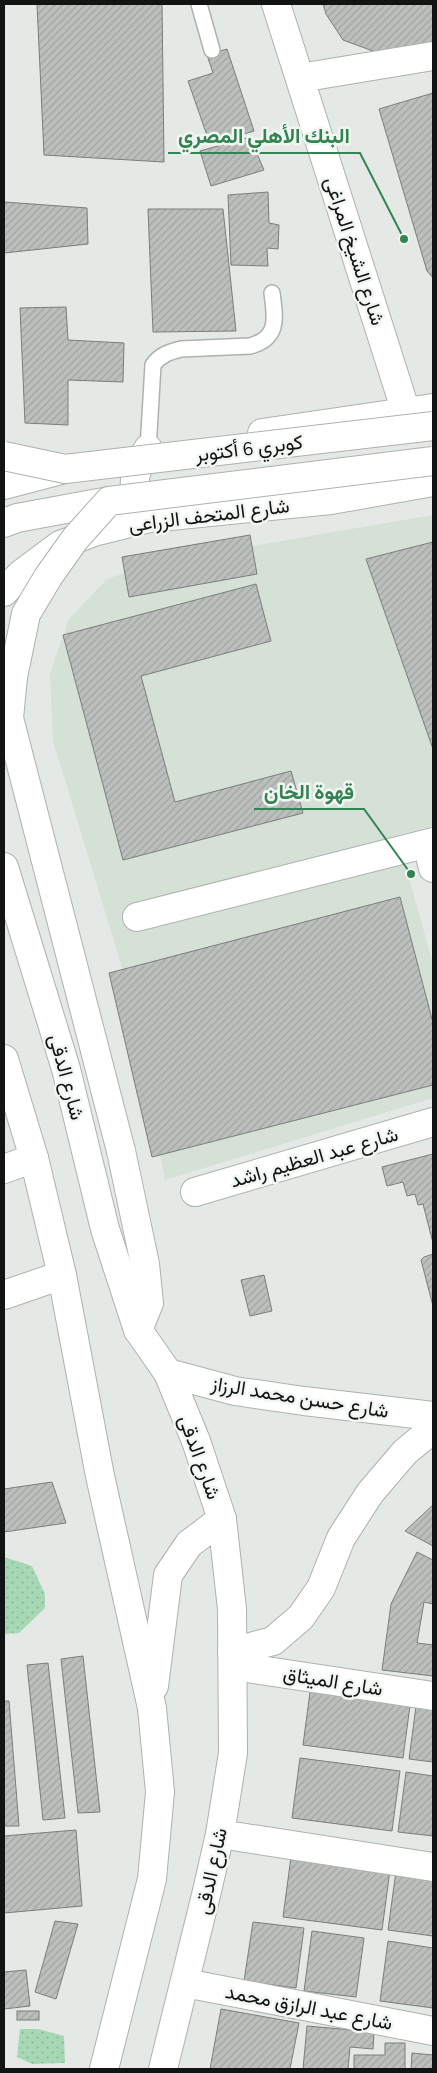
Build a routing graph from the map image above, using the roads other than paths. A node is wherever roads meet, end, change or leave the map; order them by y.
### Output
1 (199, 4) edge
2 (276, 4) edge
3 (212, 50) dead end
4 (433, 56) edge
5 (300, 78) junction
6 (272, 293) dead end
7 (433, 408) edge
8 (406, 412) junction
9 (433, 426) edge
10 (148, 449) junction
11 (4, 456) edge
12 (433, 461) edge
13 (65, 469) junction
14 (4, 471) edge
15 (433, 482) edge
16 (4, 485) edge
17 (109, 501) junction
18 (150, 518) junction
19 (4, 523) edge
20 (4, 592) edge
21 (431, 851) edge
22 (4, 867) edge
23 (137, 917) dead end
24 (4, 1059) edge
25 (433, 1122) edge
26 (34, 1158) junction
27 (4, 1169) edge
28 (195, 1192) dead end
29 (62, 1275) junction
30 (4, 1295) edge
31 (138, 1330) junction
32 (168, 1373) junction
33 (433, 1416) edge
34 (433, 1429) edge
35 (222, 1519) junction
36 (233, 1659) junction
37 (433, 1696) edge
38 (152, 1708) junction
39 (220, 1834) junction
40 (433, 1867) edge
41 (185, 1983) junction
42 (433, 2031) edge
43 (104, 2069) edge
44 (163, 2069) edge

1 - 3 lane
2 - 5 main road, شارع الشيخ المراغى
4 - 5 main road
5 - 8 main road, شارع الشيخ المراغى
6 - 10 lane
7 - 8 main road
8 - 10 main road
9 - 13 main road, كوبري 6 أكتوبر, bridge
10 - 14 main road
10 - 18 main road
11 - 13 main road, bridge
12 - 17 main road, كوبري 6 أكتوبر, bridge
13 - 16 main road
15 - 18 main road, شارع المتحف الزراعى
17 - 19 main road, كوبري 6 أكتوبر
17 - 31 main road, bridge
18 - 20 main road, شارع المتحف الزراعى
21 - 23 main road
22 - 31 main road, شارع الدقى
24 - 26 main road
25 - 28 main road, شارع عبد العظيم راشد
26 - 27 main road
26 - 29 main road
29 - 30 main road
29 - 38 main road
31 - 32 main road, شارع الدقى
32 - 33 main road, شارع حسن محمد الرزاز
32 - 35 main road, شارع الدقى
34 - 36 main road
35 - 36 main road, شارع الدقى
35 - 38 main road
36 - 37 main road, شارع الميثاق
36 - 39 main road, شارع الدقى
38 - 43 main road
39 - 40 main road
39 - 41 main road, شارع الدقى
41 - 42 main road, شارع عبد الرازق محمد
41 - 44 main road, شارع الدقى

